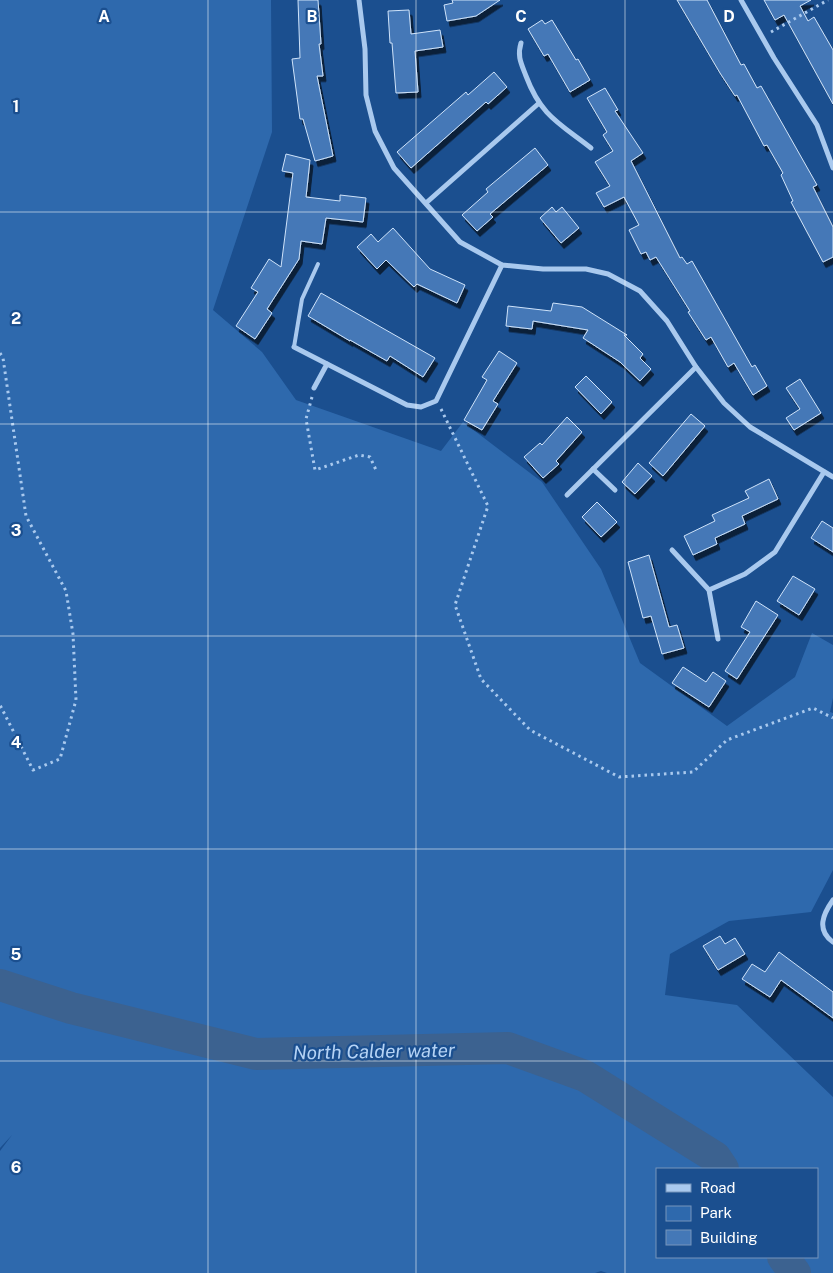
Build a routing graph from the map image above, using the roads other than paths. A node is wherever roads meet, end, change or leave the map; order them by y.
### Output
1 (359, 0) edge
2 (741, 0) edge
3 (521, 43) dead end
4 (538, 104) junction
5 (591, 148) dead end
6 (833, 168) edge
7 (426, 203) junction
8 (318, 264) dead end
9 (502, 265) junction
10 (294, 347) joint
11 (327, 364) junction
12 (696, 367) junction
13 (314, 388) road end
14 (593, 469) junction
15 (824, 472) junction
16 (833, 476) edge
17 (616, 490) dead end
18 (566, 495) dead end
19 (672, 550) dead end
20 (709, 590) junction
21 (718, 640) dead end
22 (833, 900) edge
23 (833, 942) edge

1 - 7 street
2 - 6 street
3 - 4 street
4 - 5 street
4 - 7 street
7 - 9 street
8 - 10 lane
9 - 11 street
9 - 12 street
10 - 11 street
11 - 13 street
12 - 14 street
12 - 15 street
14 - 17 street
14 - 18 street
15 - 16 street
15 - 20 street
19 - 20 street
20 - 21 street
22 - 23 street

